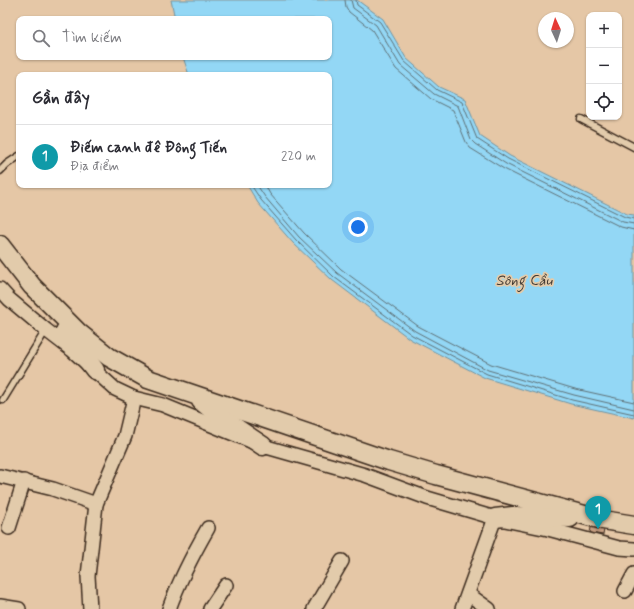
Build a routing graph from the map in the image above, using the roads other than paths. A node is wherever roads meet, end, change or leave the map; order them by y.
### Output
1 (580, 119) dead end
2 (634, 147) edge
3 (16, 158) edge
4 (0, 171) edge
5 (0, 245) edge
6 (32, 286) junction
7 (0, 289) edge
8 (46, 330) junction
9 (95, 370) junction
10 (191, 394) junction
11 (134, 398) junction
12 (3, 400) dead end
13 (263, 446) junction
14 (0, 476) edge
15 (24, 481) junction
16 (96, 504) junction
17 (494, 518) junction
18 (603, 520) junction
19 (634, 525) edge
20 (9, 528) dead end
21 (208, 528) dead end
22 (634, 549) edge
23 (342, 561) dead end
24 (634, 574) edge
25 (226, 585) dead end
26 (625, 591) dead end
27 (468, 594) junction
28 (0, 606) edge
29 (19, 609) edge
30 (90, 609) edge
31 (169, 609) edge
32 (210, 609) edge
33 (314, 609) edge
34 (462, 609) edge
35 (489, 609) edge

1 - 2 lane
3 - 4 lane
5 - 6 main road
6 - 9 main road
6 - 10 main road
7 - 8 street
8 - 9 street
8 - 12 lane
9 - 11 street
10 - 13 main road
10 - 18 main road
11 - 13 street
11 - 16 street
13 - 17 street
14 - 15 street
15 - 16 street
15 - 20 street
16 - 30 street
17 - 18 main road
17 - 22 street
17 - 27 street
18 - 19 main road
21 - 31 street
23 - 33 street
24 - 26 street
25 - 32 street
27 - 34 street
27 - 35 street
28 - 29 street

